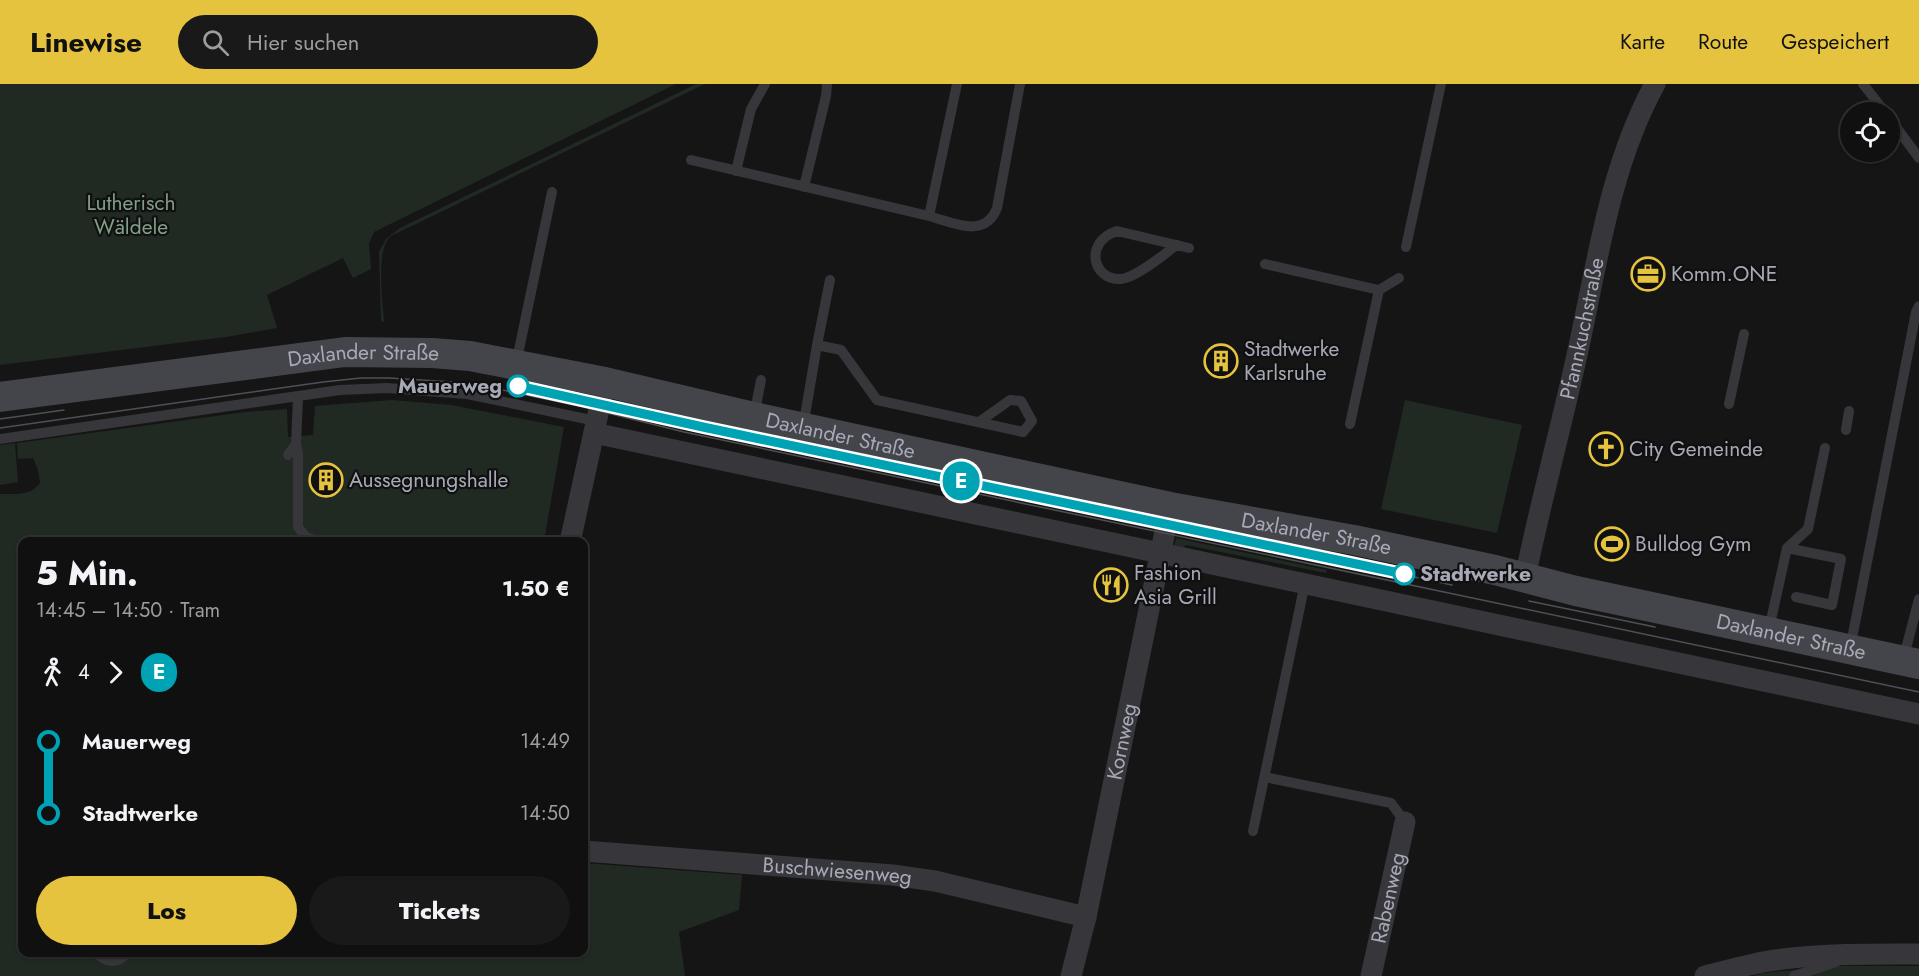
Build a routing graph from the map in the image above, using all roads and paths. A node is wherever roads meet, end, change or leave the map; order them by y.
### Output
1 (765, 84) edge
2 (827, 84) edge
3 (957, 84) edge
4 (1020, 84) edge
5 (1441, 84) edge
6 (1654, 84) edge
7 (1863, 84) edge
8 (1877, 102) edge
9 (1900, 132) edge
10 (1919, 158) edge
11 (691, 160) dead end
12 (736, 171) junction
13 (804, 187) junction
14 (552, 192) dead end
15 (929, 216) junction
16 (1177, 245) junction
17 (1406, 247) dead end
18 (1189, 248) dead end
19 (1265, 264) dead end
20 (1399, 278) dead end
21 (830, 280) dead end
22 (1378, 290) junction
23 (1919, 306) edge
24 (1744, 334) dead end
25 (817, 345) junction
26 (516, 364) junction
27 (761, 380) dead end
28 (605, 382) junction
29 (0, 397) edge
30 (298, 397) junction
31 (1729, 404) dead end
32 (1850, 411) dead end
33 (754, 417) junction
34 (980, 422) dead end
35 (1350, 424) dead end
36 (595, 427) junction
37 (803, 427) junction
38 (1846, 430) dead end
39 (0, 439) edge
40 (296, 444) junction
41 (1825, 448) dead end
42 (288, 455) dead end
43 (1170, 507) junction
44 (306, 537) edge
45 (571, 537) edge
46 (1787, 548) junction
47 (1159, 553) junction
48 (1525, 578) junction
49 (1305, 583) junction
50 (1796, 597) dead end
51 (1919, 599) edge
52 (1768, 632) junction
53 (1850, 649) junction
54 (1911, 662) edge
55 (1919, 714) edge
56 (1265, 777) junction
57 (1404, 822) joint
58 (1253, 831) dead end
59 (588, 851) edge
60 (1086, 917) junction
61 (1919, 954) edge
62 (1843, 955) junction
63 (101, 957) edge
64 (124, 957) edge
65 (1071, 976) edge
66 (1371, 976) edge
67 (1705, 976) edge
68 (1794, 976) edge

1 - 12 lane
2 - 13 lane
3 - 15 lane
4 - 15 lane
5 - 17 lane
6 - 48 street, Pfannkuchstraße
7 - 8 lane
9 - 10 lane
11 - 12 lane
12 - 13 lane
13 - 15 lane
14 - 26 lane
16 - 16 lane
16 - 18 lane
19 - 22 lane
20 - 22 lane
21 - 25 lane
22 - 35 lane
23 - 53 lane
24 - 31 lane
25 - 34 lane
25 - 37 lane
26 - 28 street, Daxlander Straße
26 - 29 street, Daxlander Straße
27 - 33 lane
28 - 33 street, Daxlander Straße
28 - 36 street
30 - 36 lane, Daxlander Straße
30 - 39 lane, Daxlander Straße
30 - 40 lane
32 - 38 lane
33 - 37 street, Daxlander Straße
36 - 45 street
36 - 47 street, Daxlander Straße
37 - 43 street, Daxlander Straße
40 - 42 lane
40 - 44 lane
41 - 46 lane
43 - 47 street, Kornweg
43 - 48 street, Daxlander Straße
46 - 50 lane
46 - 52 lane
47 - 49 street, Daxlander Straße
47 - 60 street, Kornweg
48 - 52 street, Daxlander Straße
49 - 55 street, Daxlander Straße
49 - 56 lane
51 - 54 lane
52 - 53 street, Daxlander Straße
53 - 54 street, Daxlander Straße
56 - 57 lane
56 - 58 lane
57 - 66 street, Rabenweg
59 - 60 street, Buschwiesenweg
60 - 65 street, Kornweg
61 - 62 street
62 - 67 street
62 - 68 lane
63 - 64 lane

